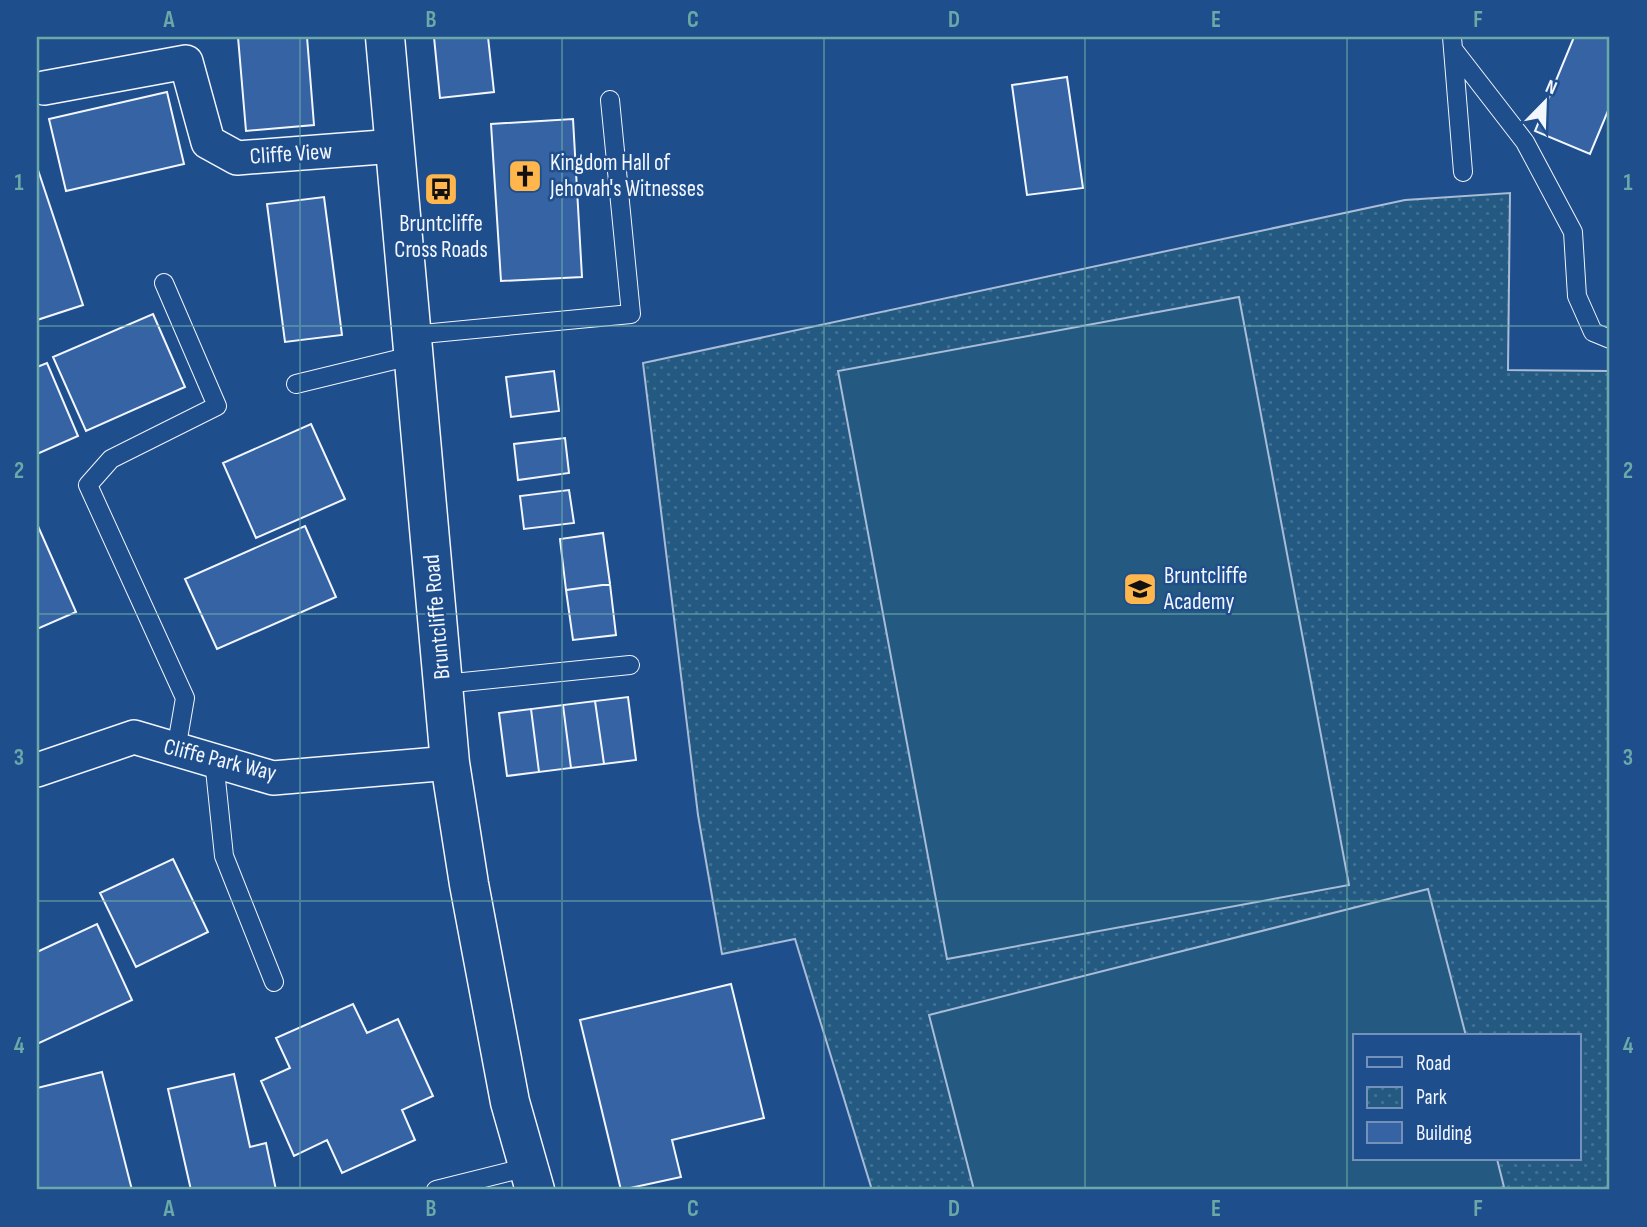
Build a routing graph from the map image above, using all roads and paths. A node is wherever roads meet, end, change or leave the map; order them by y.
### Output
1 (385, 37) edge
2 (1452, 43) edge
3 (44, 88) dead end
4 (610, 100) dead end
5 (394, 146) junction
6 (1463, 172) dead end
7 (164, 283) dead end
8 (1610, 339) edge
9 (414, 345) junction
10 (296, 384) dead end
11 (630, 665) dead end
12 (443, 684) junction
13 (176, 750) junction
14 (214, 760) junction
15 (450, 763) junction
16 (37, 770) edge
17 (274, 982) dead end
18 (531, 1179) edge
19 (436, 1190) edge

1 - 5 main road, Bruntcliffe Road
2 - 6 lane
2 - 8 lane
3 - 5 street, Cliffe View
4 - 9 lane
5 - 9 main road, Bruntcliffe Road
7 - 13 lane
9 - 10 lane
9 - 12 main road, Bruntcliffe Road
11 - 12 lane
12 - 15 main road, Bruntcliffe Road
13 - 14 street, Cliffe Park Way
13 - 16 street, Cliffe Park Way
14 - 15 street, Cliffe Park Way
14 - 17 lane
15 - 18 main road, Bruntcliffe Road
18 - 19 lane

